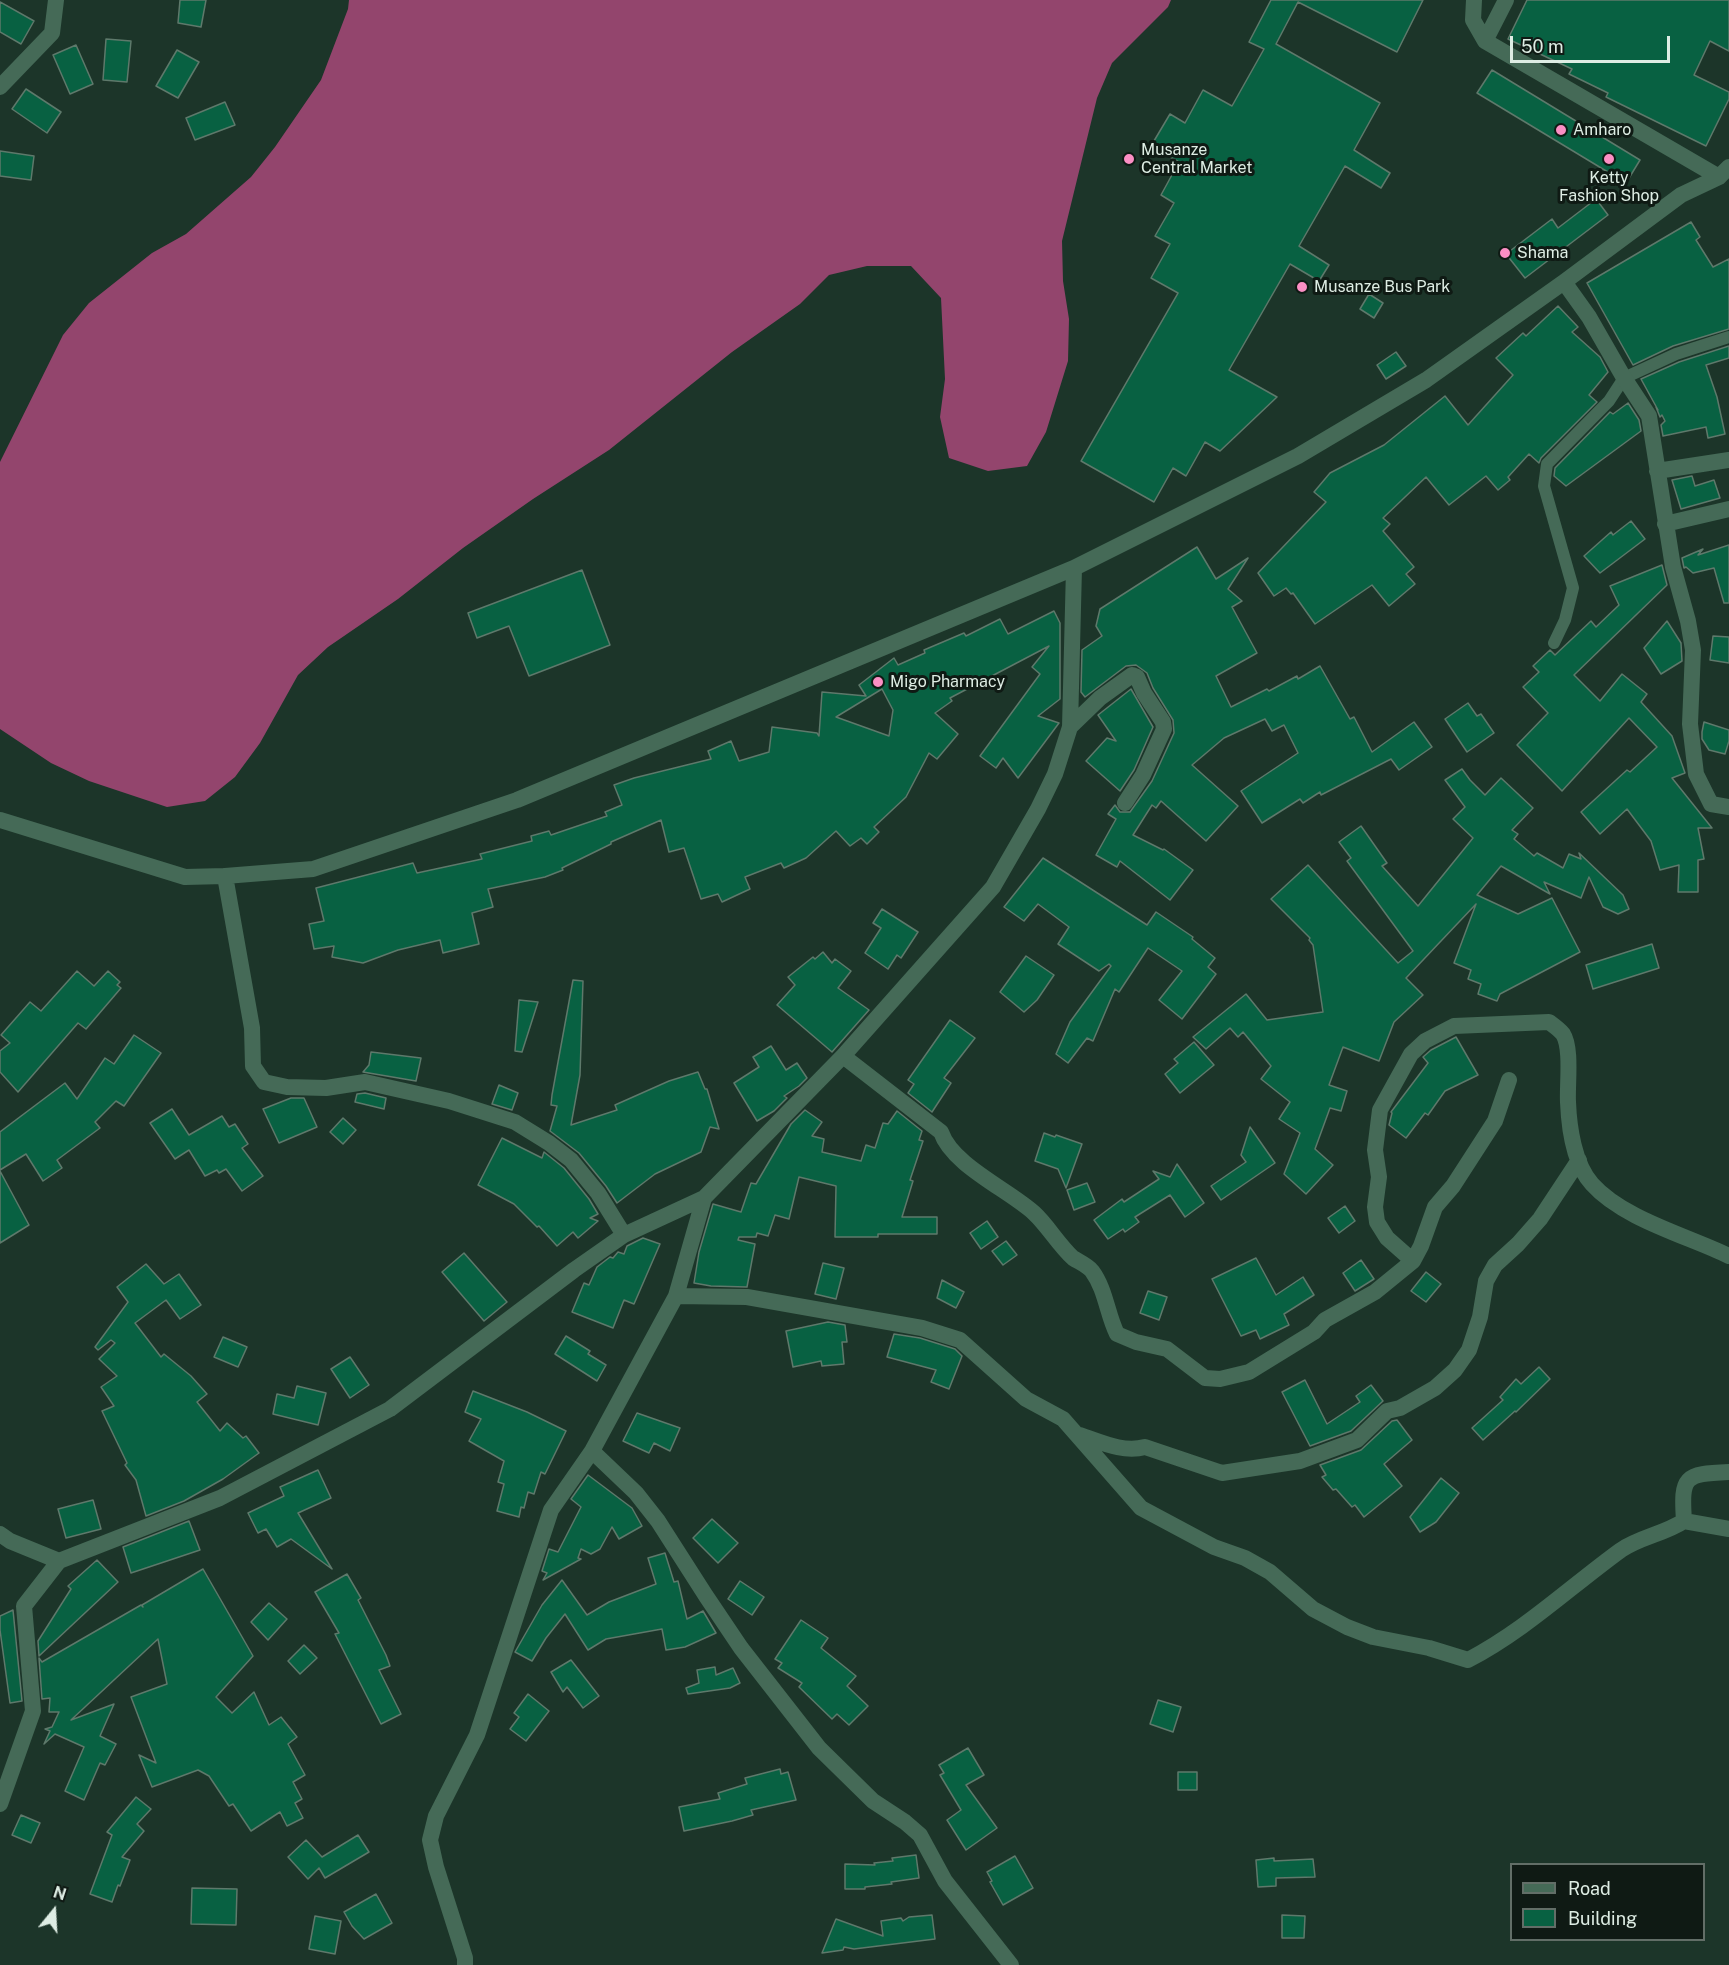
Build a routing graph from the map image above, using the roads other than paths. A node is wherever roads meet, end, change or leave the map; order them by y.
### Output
1 (57, 0) edge
2 (1474, 0) edge
3 (1506, 0) edge
4 (1485, 41) junction
5 (0, 87) edge
6 (1724, 172) edge
7 (1564, 282) junction
8 (1729, 336) edge
9 (1624, 378) junction
10 (1729, 459) edge
11 (1657, 471) junction
12 (1729, 509) edge
13 (1665, 524) junction
14 (1074, 568) junction
15 (1554, 643) dead end
16 (1070, 727) junction
17 (1125, 803) dead end
18 (1729, 807) edge
19 (0, 820) edge
20 (225, 876) junction
21 (843, 1056) junction
22 (1509, 1080) dead end
23 (1579, 1160) junction
24 (704, 1198) junction
25 (624, 1235) junction
26 (1729, 1256) edge
27 (1413, 1261) junction
28 (676, 1296) junction
29 (1079, 1435) junction
30 (592, 1451) junction
31 (1729, 1472) edge
32 (1684, 1521) junction
33 (1729, 1529) edge
34 (0, 1534) edge
35 (59, 1561) junction
36 (0, 1804) edge
37 (465, 1965) edge
38 (1011, 1965) edge

1 - 5 street
2 - 4 street
3 - 4 street
4 - 6 street
6 - 7 street
7 - 9 street
7 - 14 street
8 - 9 lane
9 - 11 street
9 - 15 lane
10 - 11 street
11 - 13 street
12 - 13 street
13 - 18 street
14 - 16 street
14 - 20 street
16 - 17 street
16 - 21 street
19 - 20 street
20 - 25 street
21 - 24 street
21 - 27 street
22 - 27 street
23 - 26 street
23 - 27 street
23 - 29 street
24 - 25 street
24 - 28 street
25 - 35 street
28 - 29 street
28 - 30 street
29 - 32 street
30 - 37 street
30 - 38 street
31 - 32 street
32 - 33 street
34 - 35 street
35 - 36 street

